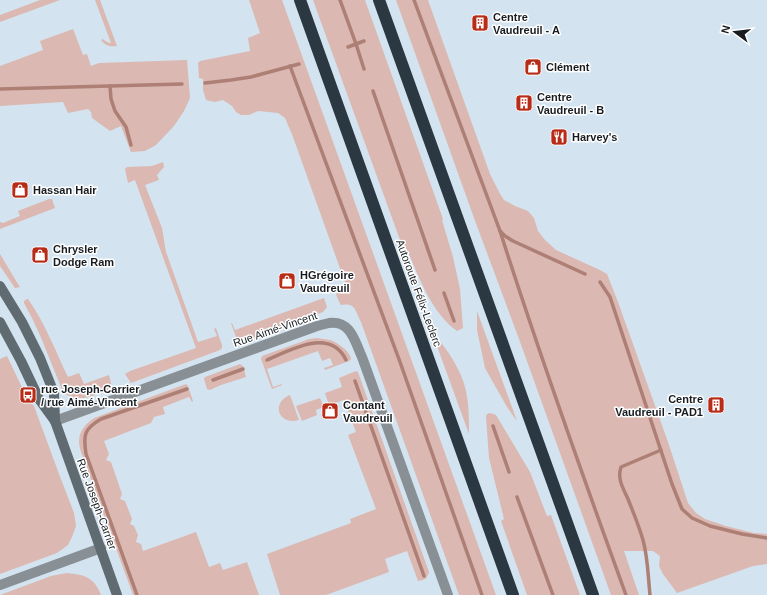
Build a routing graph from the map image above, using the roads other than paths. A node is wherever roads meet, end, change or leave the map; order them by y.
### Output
1 (300, 0) edge
2 (379, 0) edge
3 (0, 286) edge
4 (0, 322) edge
5 (55, 421) junction
6 (101, 548) junction
7 (0, 585) edge
8 (117, 595) edge
9 (448, 595) edge
10 (513, 595) edge
11 (593, 595) edge

1 - 10 highway, Autoroute Félix-Leclerc
2 - 11 highway
3 - 5 street, Rue Joseph-Carrier
4 - 5 street, Rue Joseph-Carrier
5 - 6 street, Rue Joseph-Carrier
5 - 9 street, Rue Aimé-Vincent
6 - 7 street
6 - 8 street, Rue Joseph-Carrier

